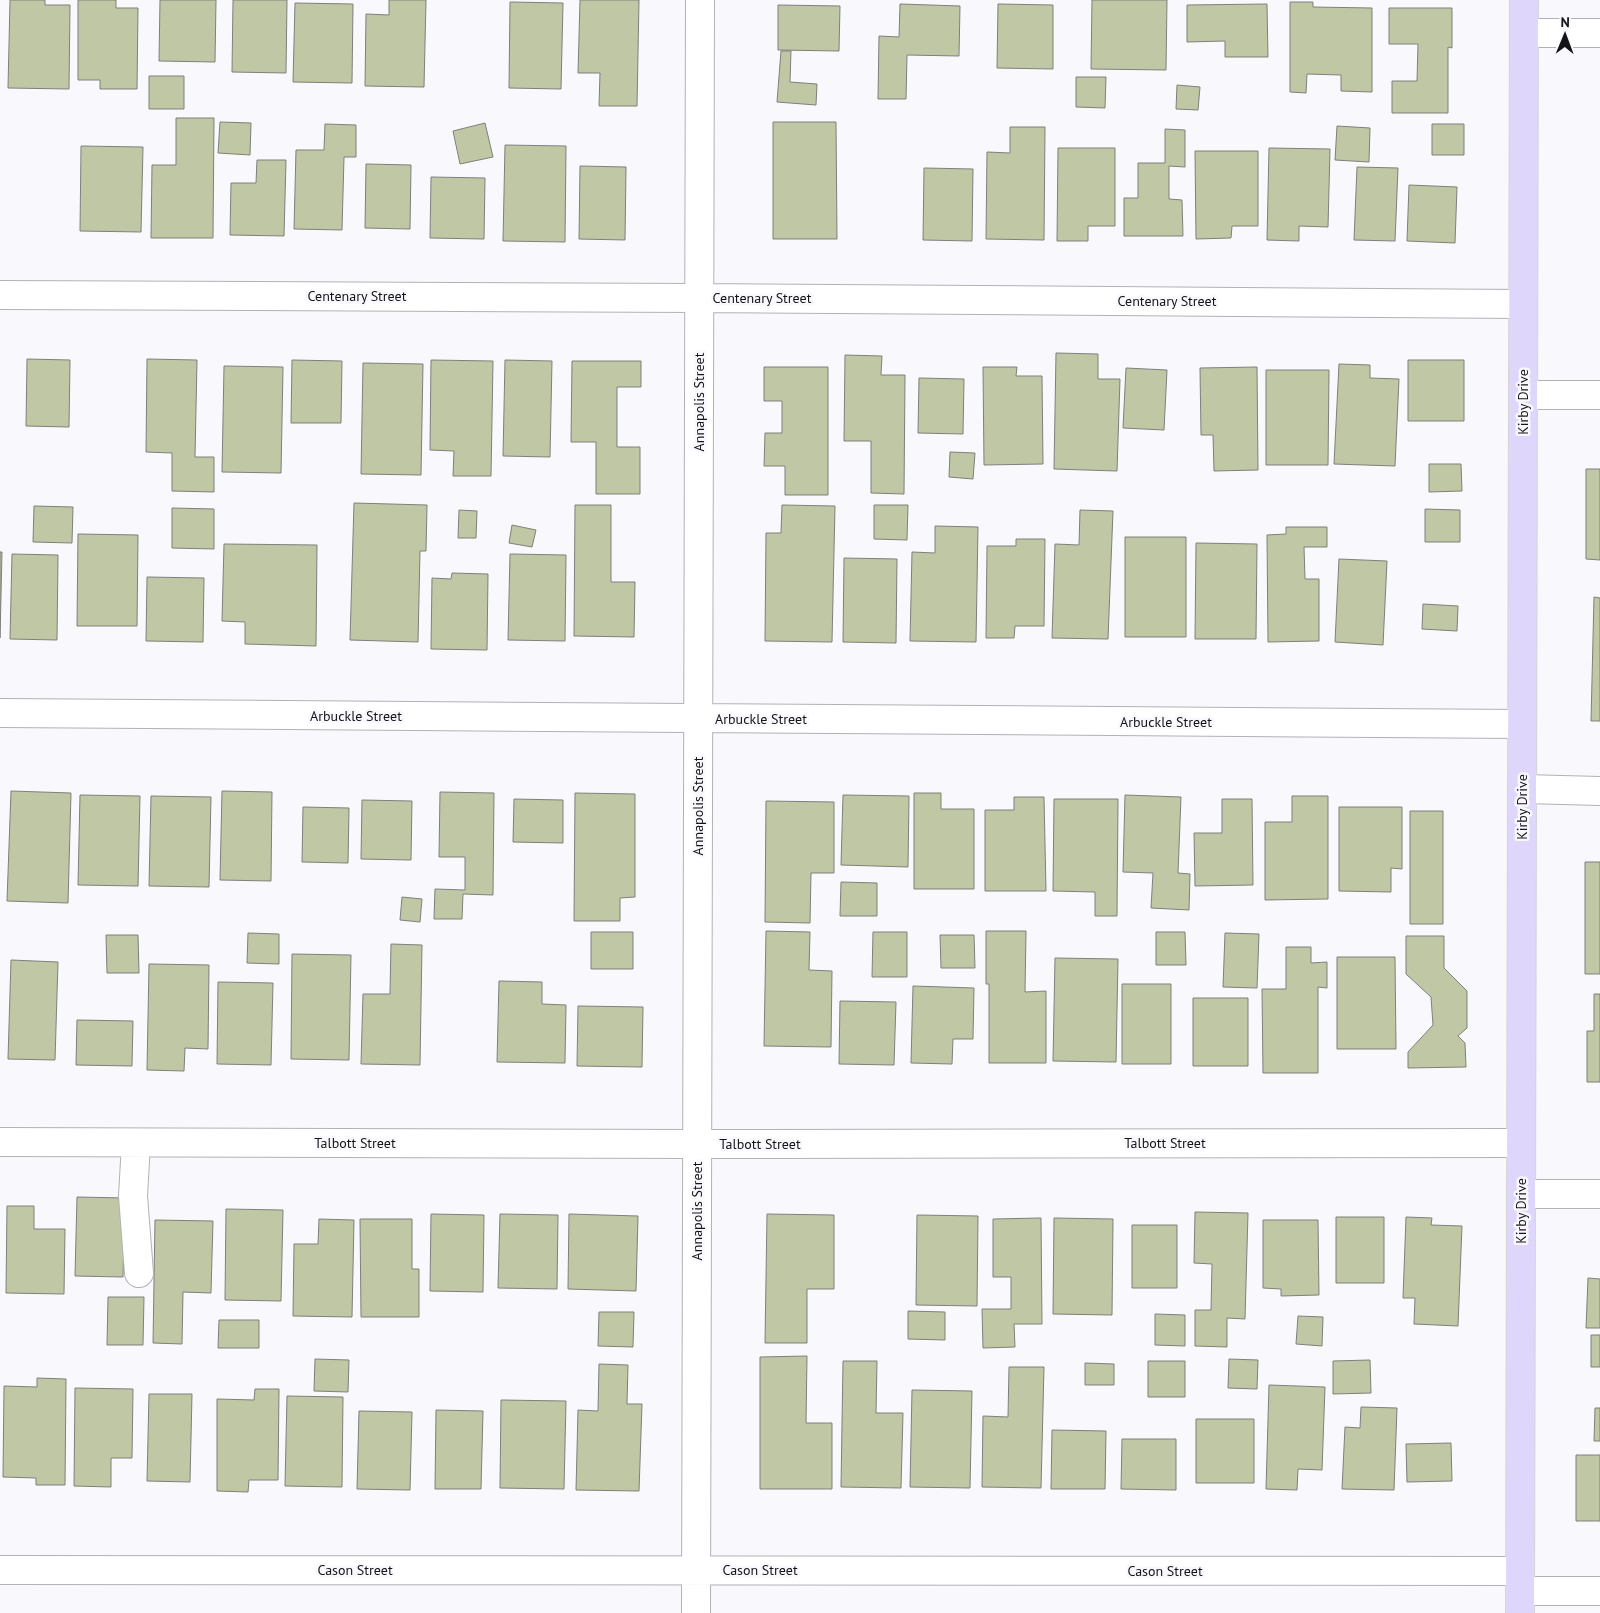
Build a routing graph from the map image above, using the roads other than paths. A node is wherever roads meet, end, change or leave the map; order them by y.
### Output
1 (700, 0) edge
2 (1524, 0) edge
3 (1524, 33) junction
4 (1600, 33) edge
5 (0, 295) edge
6 (699, 298) junction
7 (1523, 304) junction
8 (1523, 395) junction
9 (1600, 395) edge
10 (0, 713) edge
11 (698, 718) junction
12 (1522, 724) junction
13 (1522, 790) junction
14 (1600, 790) edge
15 (0, 1142) edge
16 (136, 1143) junction
17 (1521, 1143) junction
18 (697, 1144) junction
19 (1521, 1194) junction
20 (1600, 1194) edge
21 (139, 1273) dead end
22 (0, 1570) edge
23 (696, 1570) junction
24 (1600, 1591) edge
25 (1520, 1592) edge
26 (696, 1613) edge

1 - 6 street, Annapolis Street
2 - 3 main road, Kirby Drive
3 - 4 street
3 - 7 main road, Kirby Drive
5 - 6 street, Centenary Street
6 - 7 street, Centenary Street
6 - 11 street, Annapolis Street
7 - 8 main road, Kirby Drive
8 - 9 street
8 - 12 main road, Kirby Drive
10 - 11 street, Arbuckle Street
11 - 12 street, Arbuckle Street
11 - 18 street, Annapolis Street
12 - 13 main road, Kirby Drive
13 - 14 street
13 - 17 main road, Kirby Drive
15 - 16 street, Talbott Street
16 - 18 street, Talbott Street
16 - 21 street
17 - 18 street, Talbott Street
17 - 19 main road, Kirby Drive
18 - 23 street, Annapolis Street
19 - 20 street
19 - 25 main road, Kirby Drive
22 - 23 street, Cason Street
23 - 25 street, Cason Street
23 - 26 street, Annapolis Street
24 - 25 street, Cason Street

